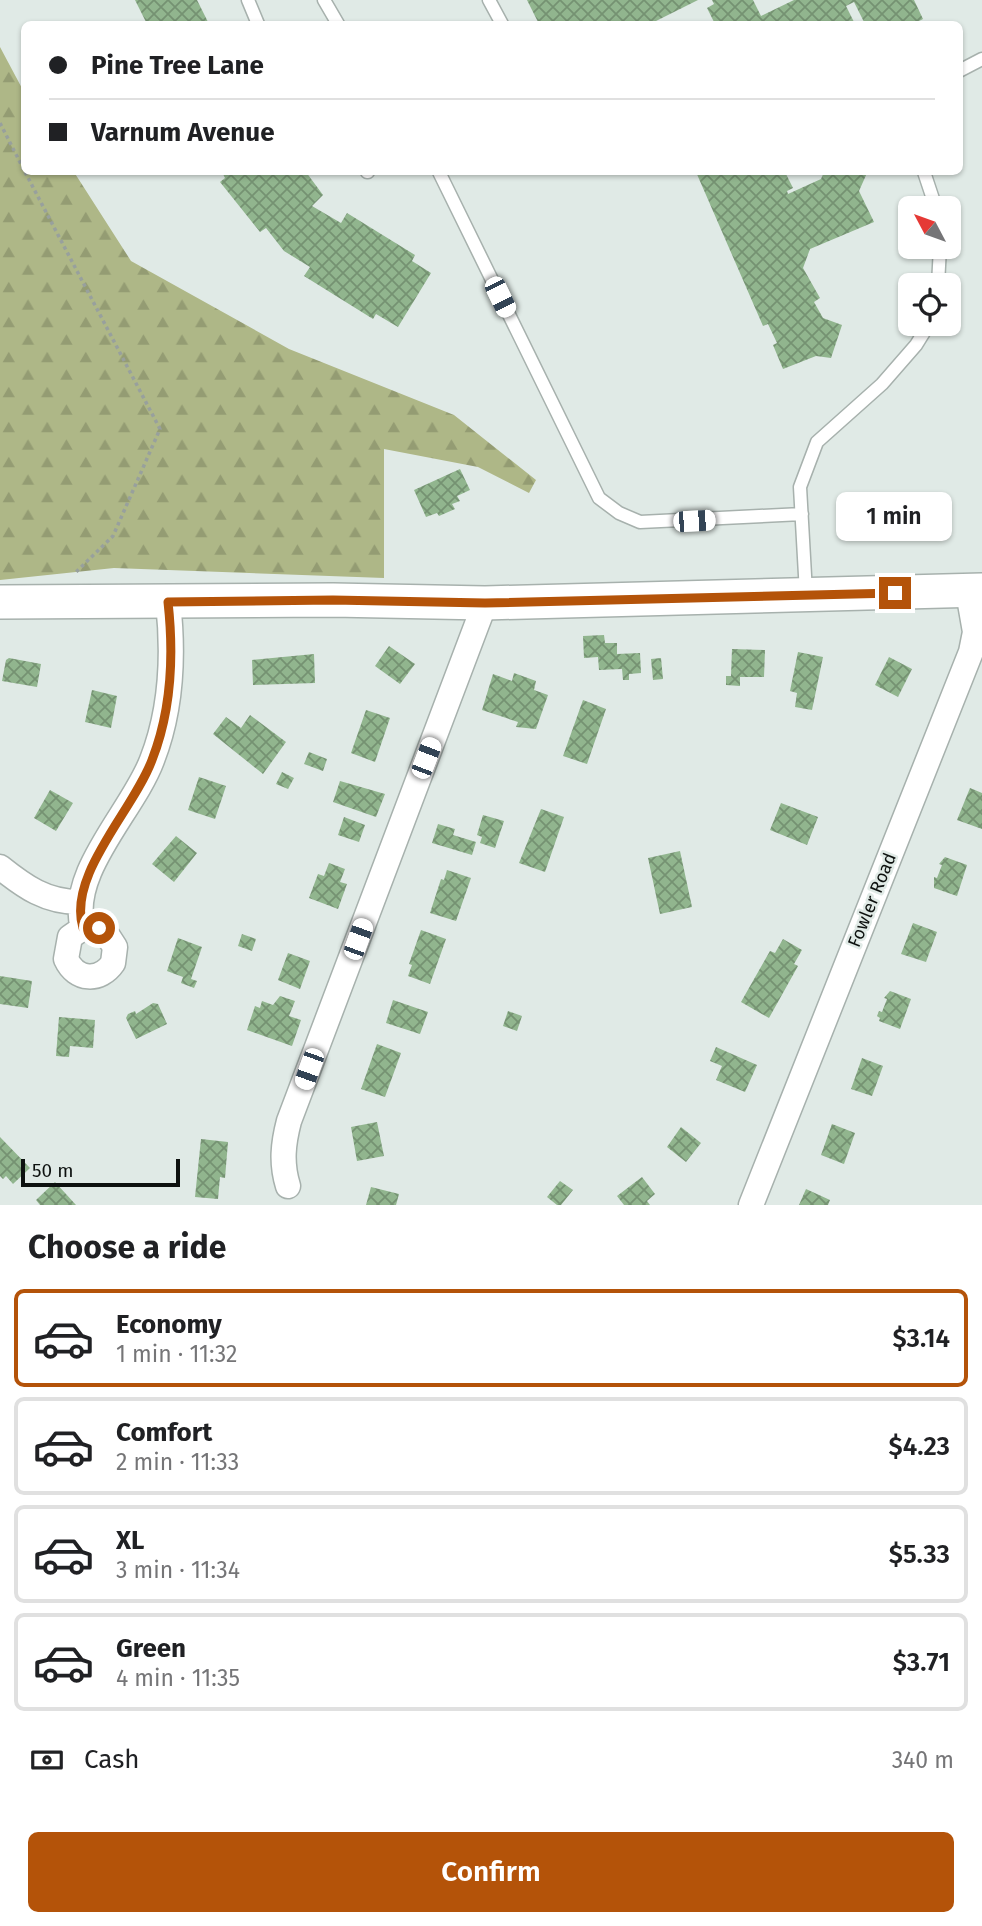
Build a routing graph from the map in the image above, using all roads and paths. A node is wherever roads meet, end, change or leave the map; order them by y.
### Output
1 (248, 0) edge
2 (324, 0) edge
3 (489, 0) edge
4 (256, 21) edge
5 (336, 21) edge
6 (500, 21) edge
7 (982, 59) edge
8 (963, 69) edge
9 (0, 123) edge
10 (21, 163) edge
11 (27, 175) edge
12 (440, 175) edge
13 (925, 175) edge
14 (932, 196) edge
15 (922, 336) edge
16 (802, 514) junction
17 (975, 591) edge
18 (806, 595) junction
19 (48, 600) junction
20 (0, 602) edge
21 (168, 602) junction
22 (485, 603) junction
23 (977, 643) edge
24 (0, 867) edge
25 (79, 902) junction
26 (83, 928) dead end
27 (288, 1186) dead end
28 (751, 1205) edge

1 - 4 lane
2 - 5 lane
3 - 6 lane
7 - 8 lane
9 - 10 path
11 - 19 path
12 - 16 lane
13 - 14 lane
15 - 16 lane
16 - 18 lane
17 - 18 main road
17 - 23 street, Fowler Road
18 - 22 main road
19 - 20 main road
19 - 21 main road
21 - 22 main road
21 - 25 street
22 - 27 street
23 - 28 street, Fowler Road
24 - 25 street
25 - 26 street

